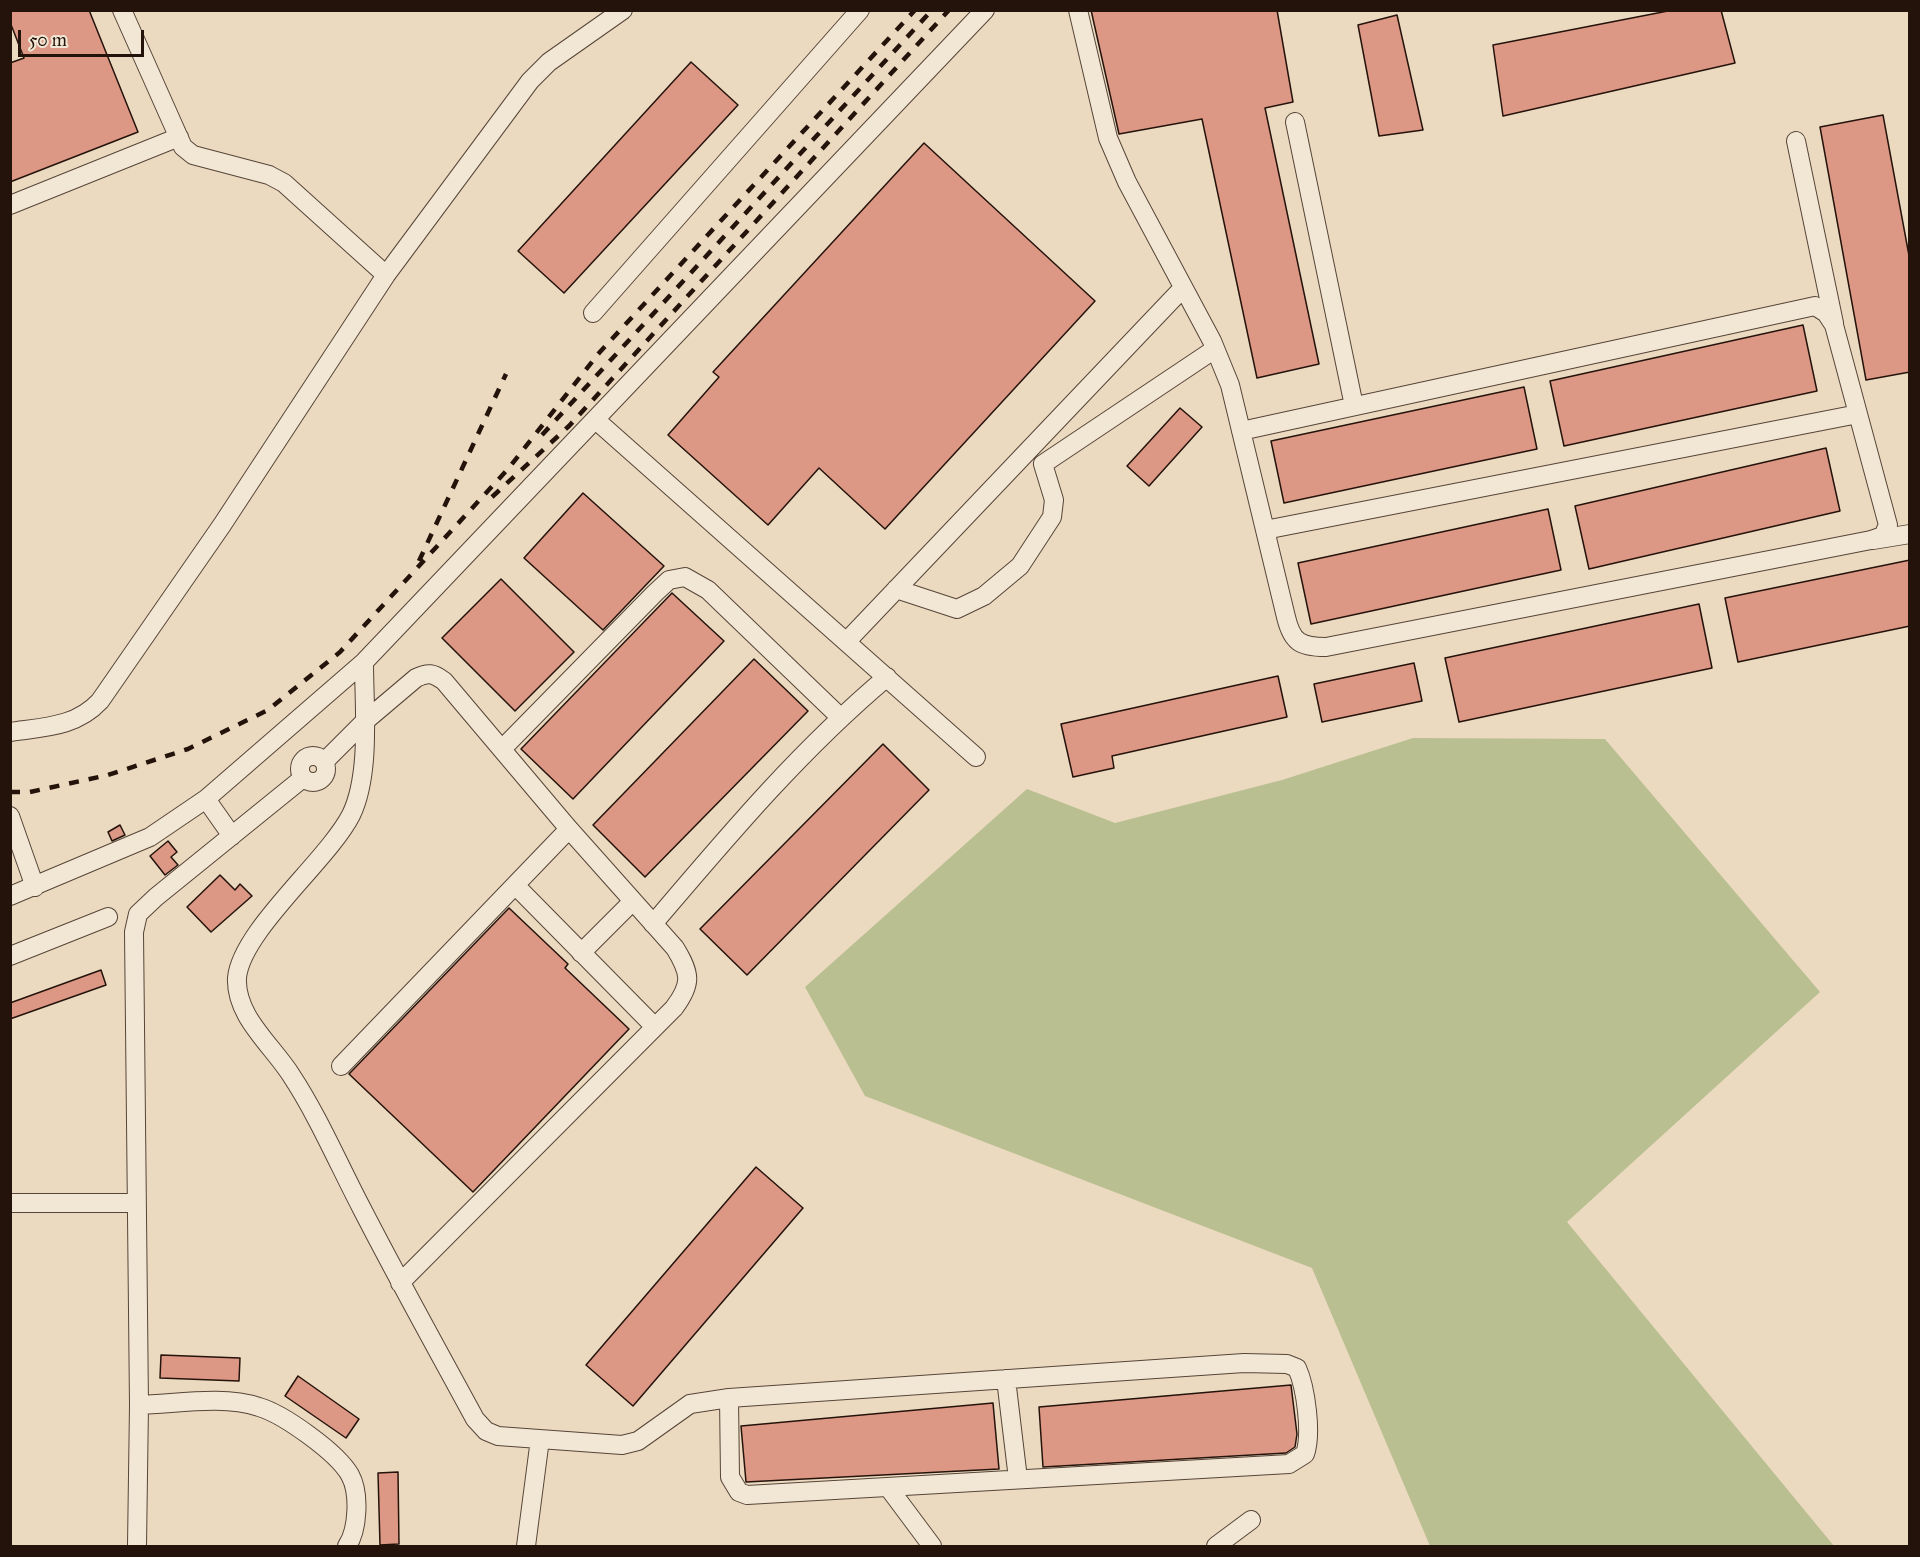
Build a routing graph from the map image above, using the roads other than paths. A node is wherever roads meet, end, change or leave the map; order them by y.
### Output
1 (122, 10) edge
2 (623, 10) edge
3 (860, 10) edge
4 (985, 10) edge
5 (1078, 10) edge
6 (1295, 122) dead end
7 (178, 137) junction
8 (1796, 141) dead end
9 (10, 205) edge
10 (386, 275) junction
11 (1182, 289) junction
12 (592, 313) dead end
13 (1834, 325) junction
14 (1215, 349) junction
15 (1354, 406) junction
16 (1858, 414) junction
17 (597, 421) junction
18 (1241, 431) junction
19 (1265, 530) junction
20 (1910, 534) edge
21 (1871, 540) junction
22 (896, 589) junction
23 (847, 641) junction
24 (364, 662) junction
25 (887, 677) junction
26 (840, 717) junction
27 (364, 722) junction
28 (10, 732) edge
29 (282, 733) junction
30 (502, 749) junction
31 (976, 757) dead end
32 (304, 758) junction
33 (324, 762) junction
34 (303, 778) junction
35 (206, 800) junction
36 (10, 816) edge
37 (569, 829) junction
38 (232, 836) junction
39 (515, 885) junction
40 (35, 887) junction
41 (10, 896) edge
42 (633, 901) junction
43 (108, 917) dead end
44 (653, 924) junction
45 (581, 952) junction
46 (10, 956) edge
47 (655, 1028) junction
48 (340, 1066) dead end
49 (10, 1203) edge
50 (136, 1203) junction
51 (400, 1283) junction
52 (1006, 1379) junction
53 (729, 1398) junction
54 (139, 1405) junction
55 (540, 1439) junction
56 (1018, 1479) junction
57 (888, 1487) junction
58 (1251, 1520) dead end
59 (137, 1546) edge
60 (347, 1546) edge
61 (526, 1546) edge
62 (932, 1546) edge
63 (1216, 1546) edge

1 - 7 lane
2 - 10 lane
3 - 12 lane
4 - 17 lane
5 - 11 lane
6 - 15 lane
7 - 9 lane
7 - 10 lane
8 - 13 lane
10 - 28 lane
11 - 14 lane
11 - 22 lane
13 - 15 lane
13 - 16 lane
14 - 18 lane
14 - 22 lane
15 - 18 lane
16 - 19 lane
16 - 21 lane
17 - 23 lane
17 - 24 lane
18 - 19 lane
19 - 21 lane
20 - 21 lane
22 - 23 lane
23 - 25 lane
24 - 27 lane
24 - 29 lane
25 - 26 lane
25 - 31 lane
26 - 30 lane
26 - 44 lane
27 - 30 lane
27 - 33 lane
27 - 51 lane
29 - 32 lane
29 - 35 lane
30 - 37 lane
32 - 33 lane
32 - 34 lane
33 - 34 lane
34 - 38 lane
35 - 38 lane
35 - 40 lane
36 - 40 lane
37 - 39 lane
37 - 42 lane
38 - 50 lane
39 - 45 lane
39 - 48 lane
40 - 41 lane
42 - 44 lane
42 - 45 lane
43 - 46 lane
44 - 47 lane
45 - 47 lane
47 - 51 lane
49 - 50 lane
50 - 54 lane
51 - 55 lane
52 - 53 lane
52 - 56 lane
52 - 56 lane
53 - 55 lane
53 - 57 lane
54 - 59 lane
54 - 60 lane
55 - 61 lane
56 - 57 lane
57 - 62 lane
58 - 63 lane

